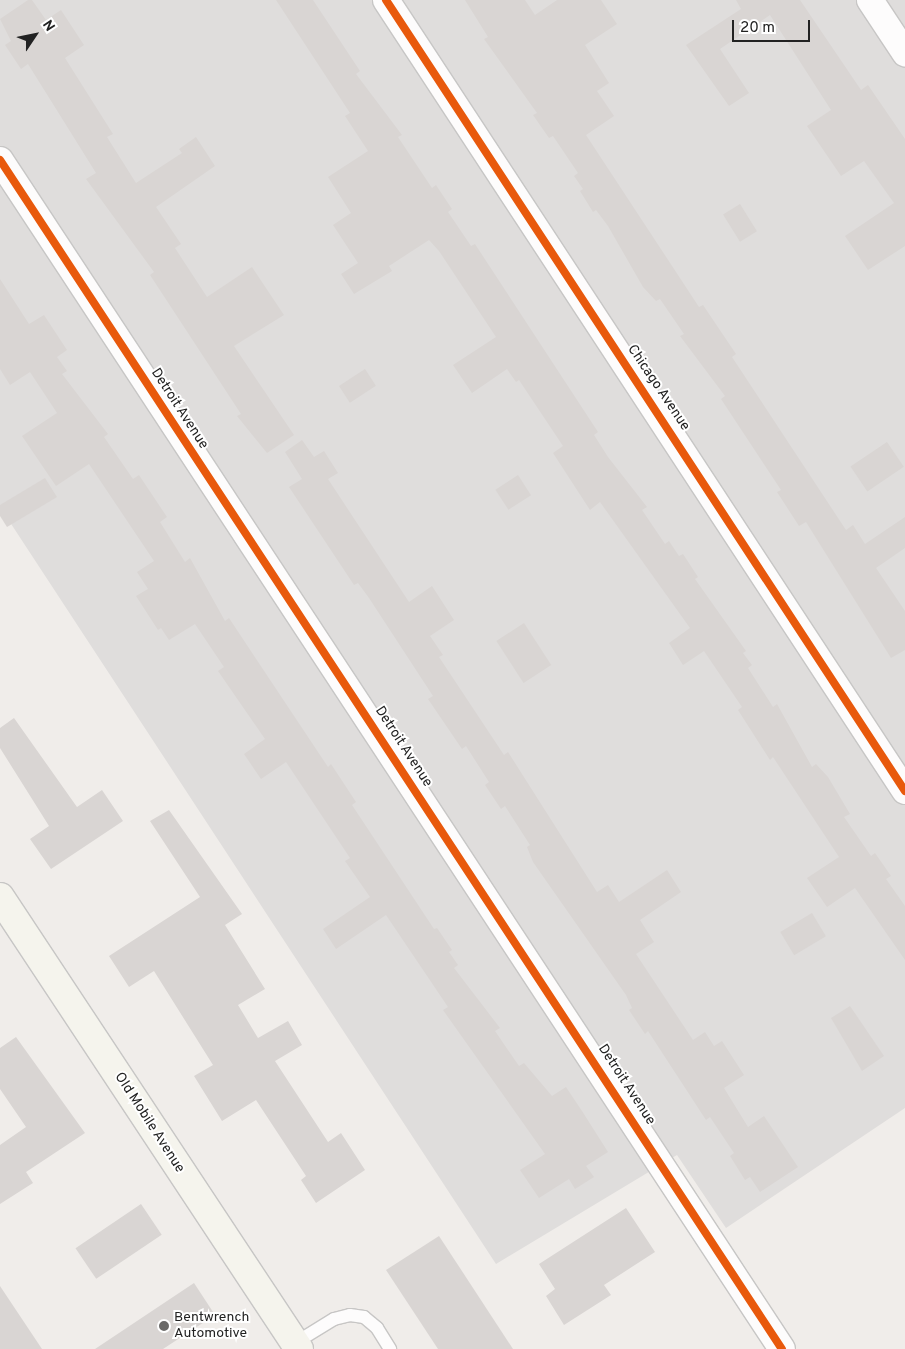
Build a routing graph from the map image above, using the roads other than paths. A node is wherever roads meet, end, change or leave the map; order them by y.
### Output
1 (386, 0) edge
2 (870, 0) edge
3 (905, 53) edge
4 (0, 160) edge
5 (905, 791) edge
6 (0, 897) edge
7 (297, 1346) edge
8 (390, 1349) edge
9 (782, 1349) edge

1 - 5 street, Chicago Avenue
2 - 3 street
4 - 9 street, Detroit Avenue
6 - 7 main road, Old Mobile Avenue
7 - 8 lane

